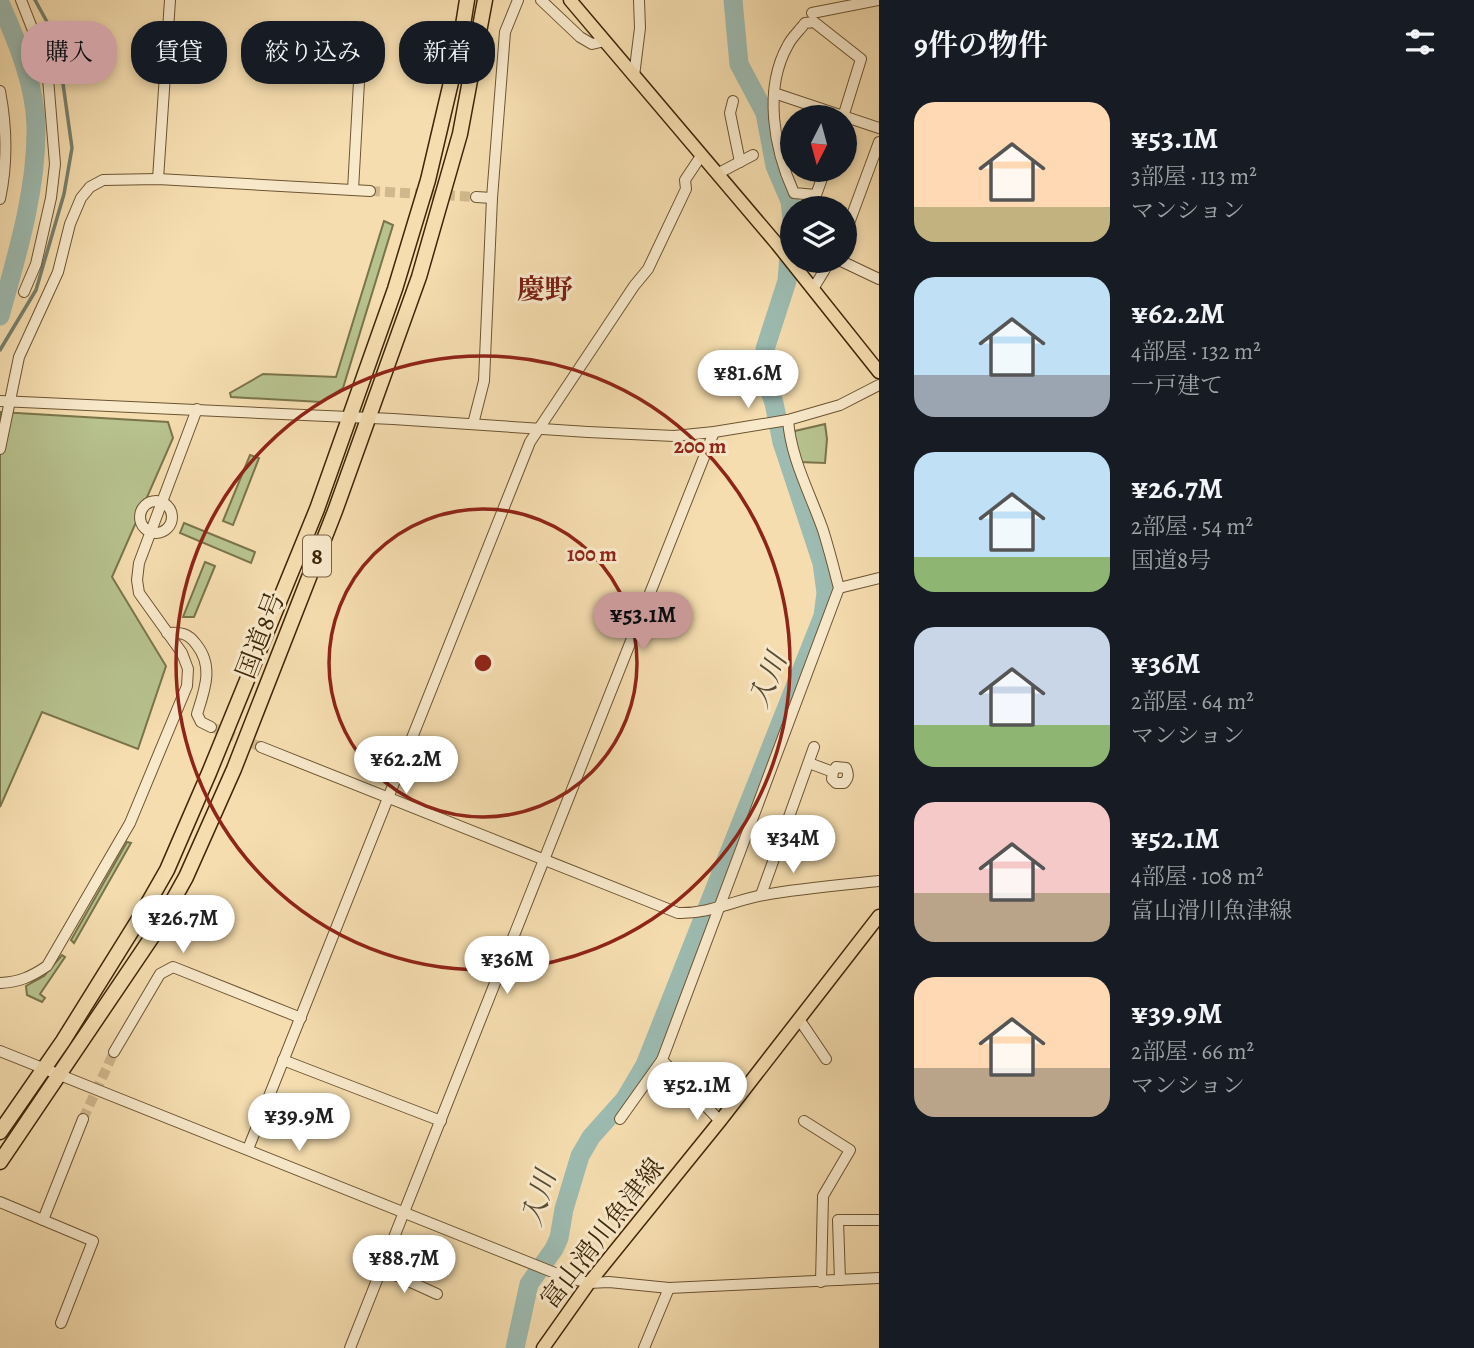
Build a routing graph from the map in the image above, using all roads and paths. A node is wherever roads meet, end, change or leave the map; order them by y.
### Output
1 (21, 0) edge
2 (170, 0) edge
3 (467, 0) edge
4 (485, 0) edge
5 (518, 0) edge
6 (541, 0) edge
7 (570, 0) edge
8 (639, 0) edge
9 (878, 0) edge
10 (812, 13) dead end
11 (605, 41) junction
12 (634, 76) junction
13 (359, 84) edge
14 (0, 91) edge
15 (774, 93) junction
16 (733, 101) dead end
17 (808, 105) edge
18 (847, 105) edge
19 (858, 122) edge
20 (879, 128) edge
21 (879, 142) edge
22 (753, 155) dead end
23 (701, 156) junction
24 (780, 158) edge
25 (740, 162) junction
26 (717, 174) junction
27 (158, 179) junction
28 (790, 182) edge
29 (821, 182) edge
30 (353, 190) junction
31 (370, 191) tunnel mouth
32 (476, 197) tunnel mouth
33 (492, 198) junction
34 (0, 199) edge
35 (857, 202) edge
36 (857, 269) edge
37 (823, 273) edge
38 (879, 279) edge
39 (813, 289) junction
40 (24, 292) dead end
41 (879, 372) edge
42 (879, 385) edge
43 (5, 401) edge
44 (197, 409) junction
45 (351, 417) junction
46 (368, 419) junction
47 (788, 420) junction
48 (473, 424) junction
49 (538, 429) junction
50 (714, 432) junction
51 (0, 449) edge
52 (162, 501) junction
53 (150, 534) junction
54 (879, 578) edge
55 (839, 589) junction
56 (167, 633) junction
57 (211, 727) dead end
58 (261, 747) tunnel mouth
59 (814, 747) dead end
60 (809, 763) junction
61 (833, 772) dead end
62 (389, 796) junction
63 (544, 860) junction
64 (879, 881) edge
65 (761, 895) junction
66 (718, 908) junction
67 (879, 916) edge
68 (0, 984) edge
69 (301, 1018) junction
70 (799, 1019) junction
71 (0, 1051) edge
72 (114, 1052) tunnel mouth
73 (826, 1059) dead end
74 (284, 1060) junction
75 (662, 1060) junction
76 (43, 1069) junction
77 (59, 1075) junction
78 (620, 1118) dead end
79 (83, 1119) tunnel mouth
80 (441, 1121) junction
81 (720, 1121) junction
82 (804, 1121) dead end
83 (0, 1132) edge
84 (248, 1149) junction
85 (2, 1159) edge
86 (1, 1204) edge
87 (404, 1212) junction
88 (43, 1220) junction
89 (879, 1220) edge
90 (382, 1269) junction
91 (879, 1278) edge
92 (840, 1280) junction
93 (821, 1282) junction
94 (589, 1283) junction
95 (669, 1288) junction
96 (437, 1294) dead end
97 (61, 1323) dead end
98 (350, 1348) edge
99 (543, 1348) edge
100 (645, 1348) edge

1 - 40 street
2 - 27 street
3 - 45 highway, 国道8号 / 8
4 - 46 highway, 国道8号 / 8
5 - 33 street
6 - 11 street
7 - 11 main road
8 - 12 street
9 - 10 street
11 - 12 main road
12 - 23 main road
13 - 30 street
14 - 34 street
15 - 17 street
15 - 18 street
15 - 24 street
16 - 25 street
19 - 20 street
21 - 35 street
22 - 25 street
23 - 26 main road
23 - 49 street
25 - 26 street
26 - 39 main road
27 - 30 street
27 - 43 street
28 - 29 street
30 - 31 street
32 - 33 street
33 - 48 street
36 - 38 street
37 - 39 street
39 - 41 main road
42 - 47 street
43 - 44 street
43 - 51 street
44 - 45 street
44 - 52 street
45 - 46 street
45 - 76 highway, 国道8号 / 8
46 - 48 street
46 - 77 highway, 国道8号 / 8
47 - 50 street
47 - 55 street
48 - 49 street
49 - 50 street
49 - 62 street
50 - 63 street
52 - 53 street
52 - 53 street
52 - 53 street
53 - 56 street
54 - 55 street
55 - 66 street
56 - 57 street
56 - 68 street
58 - 62 street
59 - 60 street
60 - 61 street
60 - 65 street
62 - 63 street
62 - 69 street
63 - 66 street
63 - 80 street
64 - 65 street
65 - 66 street
66 - 75 street
67 - 70 main road, 富山滑川魚津線
69 - 72 street
69 - 74 street
70 - 73 street
70 - 81 main road, 富山滑川魚津線
71 - 76 street
74 - 80 street
74 - 84 street
75 - 78 street
75 - 81 street
76 - 77 street
76 - 83 highway, 国道8号 / 8
77 - 84 street
77 - 85 highway, 国道8号 / 8
79 - 88 street
80 - 87 street
81 - 94 main road, 富山滑川魚津線
82 - 93 street
84 - 87 street
86 - 88 street
87 - 90 street
87 - 94 street
88 - 97 street
89 - 92 street
90 - 96 street
90 - 98 street
91 - 92 street
92 - 93 street
93 - 95 street
94 - 95 street
94 - 99 main road, 富山滑川魚津線
95 - 100 street

